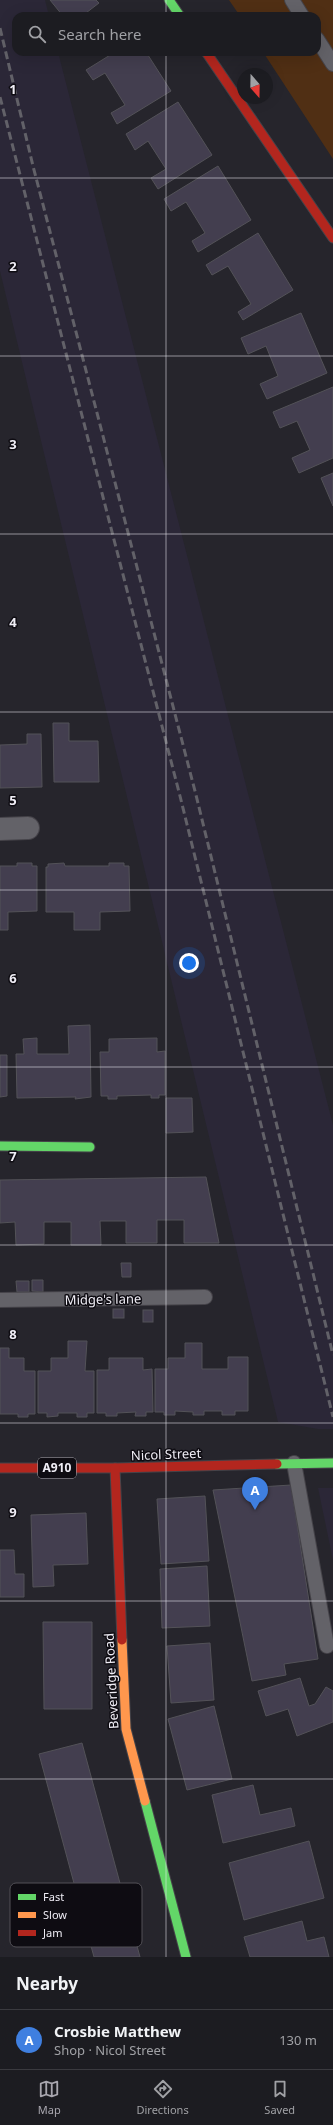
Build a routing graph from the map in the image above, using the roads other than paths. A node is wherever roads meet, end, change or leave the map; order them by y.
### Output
1 (169, 0) edge
2 (292, 0) edge
3 (177, 12) edge
4 (300, 12) edge
5 (321, 46) edge
6 (209, 56) edge
7 (333, 64) edge
8 (332, 233) edge
9 (28, 828) dead end
10 (0, 829) edge
11 (0, 1146) edge
12 (97, 1147) dead end
13 (205, 1297) dead end
14 (0, 1300) edge
15 (294, 1463) junction
16 (333, 1463) edge
17 (0, 1468) edge
18 (114, 1468) junction
19 (327, 1646) dead end
20 (186, 1957) edge

1 - 3 street
2 - 4 lane
5 - 7 lane
6 - 8 street
9 - 10 street
11 - 12 street
13 - 14 lane, Midge's lane
15 - 16 street, Nicol Street / A910
15 - 18 street, Nicol Street / A910
15 - 19 lane
17 - 18 street, Nicol Street / A910
18 - 20 street, Beveridge Road

